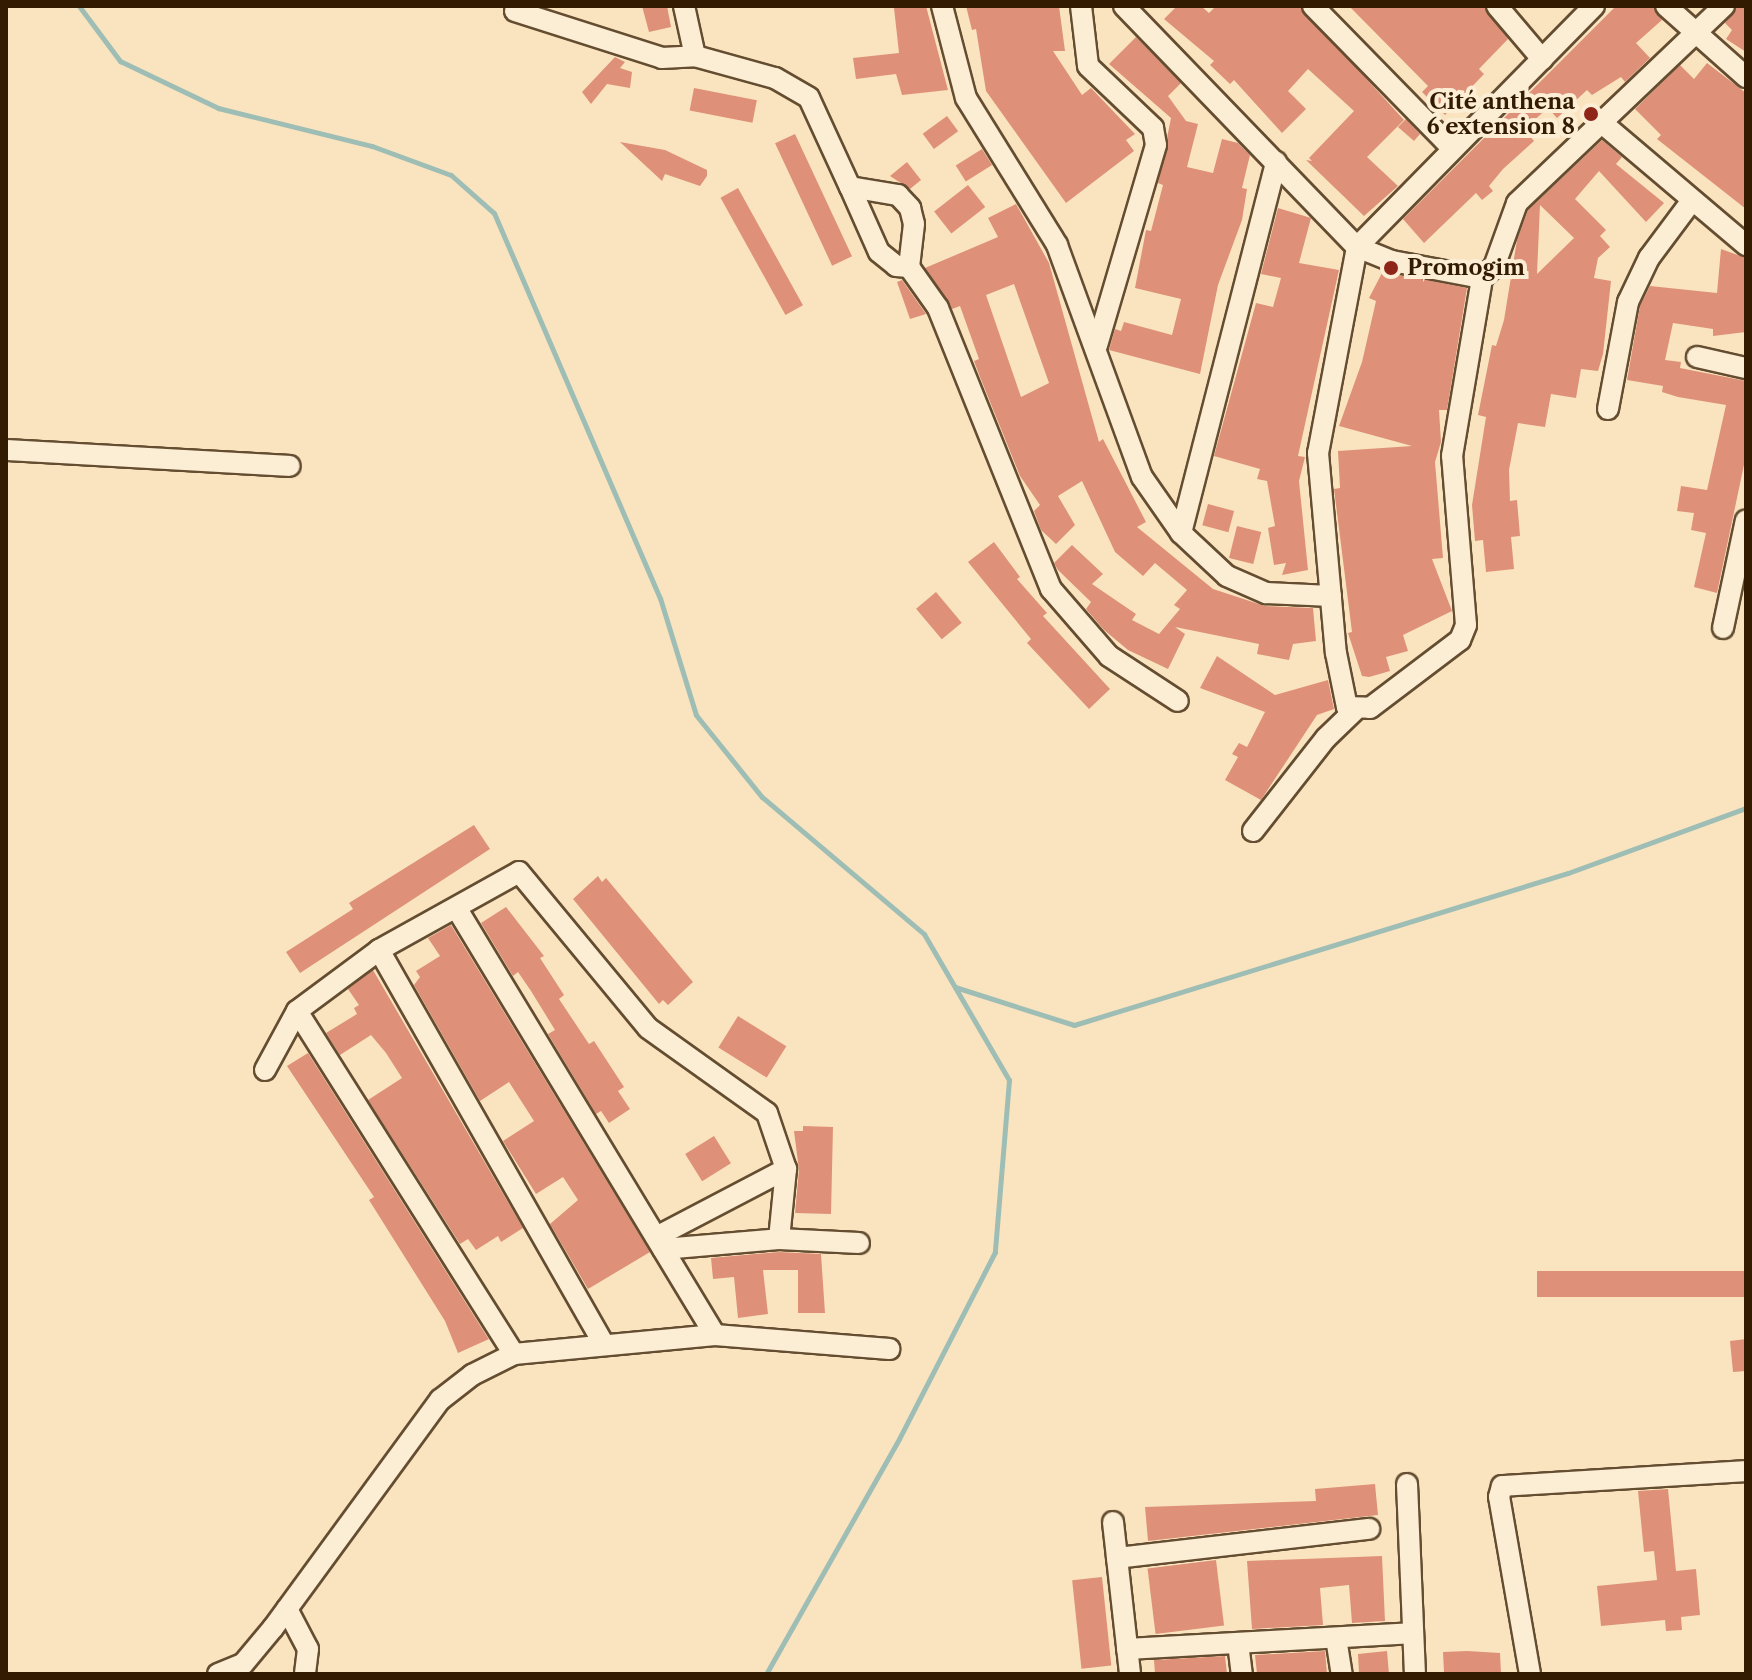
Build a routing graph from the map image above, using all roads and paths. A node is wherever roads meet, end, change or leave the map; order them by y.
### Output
1 (684, 6) edge
2 (942, 6) edge
3 (1081, 6) edge
4 (1124, 6) edge
5 (1313, 6) edge
6 (1497, 6) edge
7 (1594, 6) edge
8 (1666, 6) edge
9 (1724, 6) edge
10 (515, 11) dead end
11 (1695, 34) junction
12 (695, 56) junction
13 (1542, 59) junction
14 (1746, 77) edge
15 (1602, 123) junction
16 (1453, 149) junction
17 (1276, 162) junction
18 (850, 187) junction
19 (1690, 203) junction
20 (1746, 245) edge
21 (1357, 247) junction
22 (909, 267) junction
23 (1482, 278) junction
24 (1097, 346) junction
25 (1697, 357) dead end
26 (1746, 368) edge
27 (1608, 409) dead end
28 (6, 450) edge
29 (290, 466) dead end
30 (1746, 520) edge
31 (1181, 533) junction
32 (1331, 596) junction
33 (1723, 628) dead end
34 (1178, 701) dead end
35 (1355, 710) junction
36 (1253, 831) dead end
37 (457, 909) junction
38 (379, 950) junction
39 (297, 1011) junction
40 (265, 1070) dead end
41 (786, 1169) junction
42 (779, 1239) junction
43 (660, 1243) junction
44 (859, 1243) dead end
45 (715, 1335) junction
46 (603, 1343) junction
47 (889, 1349) dead end
48 (514, 1354) junction
49 (1746, 1471) edge
50 (1407, 1484) dead end
51 (1113, 1522) dead end
52 (1369, 1529) dead end
53 (1117, 1558) junction
54 (287, 1609) junction
55 (1411, 1633) junction
56 (1336, 1638) junction
57 (1238, 1643) junction
58 (1127, 1649) junction
59 (218, 1674) edge
60 (305, 1674) edge
61 (1130, 1674) edge
62 (1242, 1674) edge
63 (1342, 1674) edge
64 (1415, 1674) edge
65 (1530, 1674) edge

1 - 12 street
2 - 24 street
3 - 24 street
4 - 17 street
5 - 16 street
6 - 13 street
7 - 13 street
8 - 11 street
9 - 11 street
10 - 12 street
11 - 14 street
11 - 15 street
12 - 18 street
13 - 16 street
15 - 19 street
15 - 23 street
16 - 21 street
17 - 21 street
17 - 31 street
18 - 22 street
18 - 22 street
19 - 20 street
19 - 27 street
21 - 23 street
21 - 32 street
22 - 34 street
23 - 35 street
24 - 31 street
25 - 26 street
28 - 29 street
30 - 33 street
31 - 32 street
32 - 35 street
35 - 36 street
37 - 38 street
37 - 41 street
37 - 43 street
38 - 39 street
38 - 46 street
39 - 40 street
39 - 48 street
41 - 42 street
41 - 43 street
42 - 43 street
42 - 44 street
43 - 45 street
45 - 46 street
45 - 47 street
46 - 48 street
48 - 54 street
49 - 65 street
50 - 55 street
51 - 53 street
52 - 53 street
53 - 58 street
54 - 59 street
54 - 60 street
55 - 56 street
55 - 64 street
56 - 57 street
56 - 63 street
57 - 58 street
57 - 62 street
58 - 61 street

